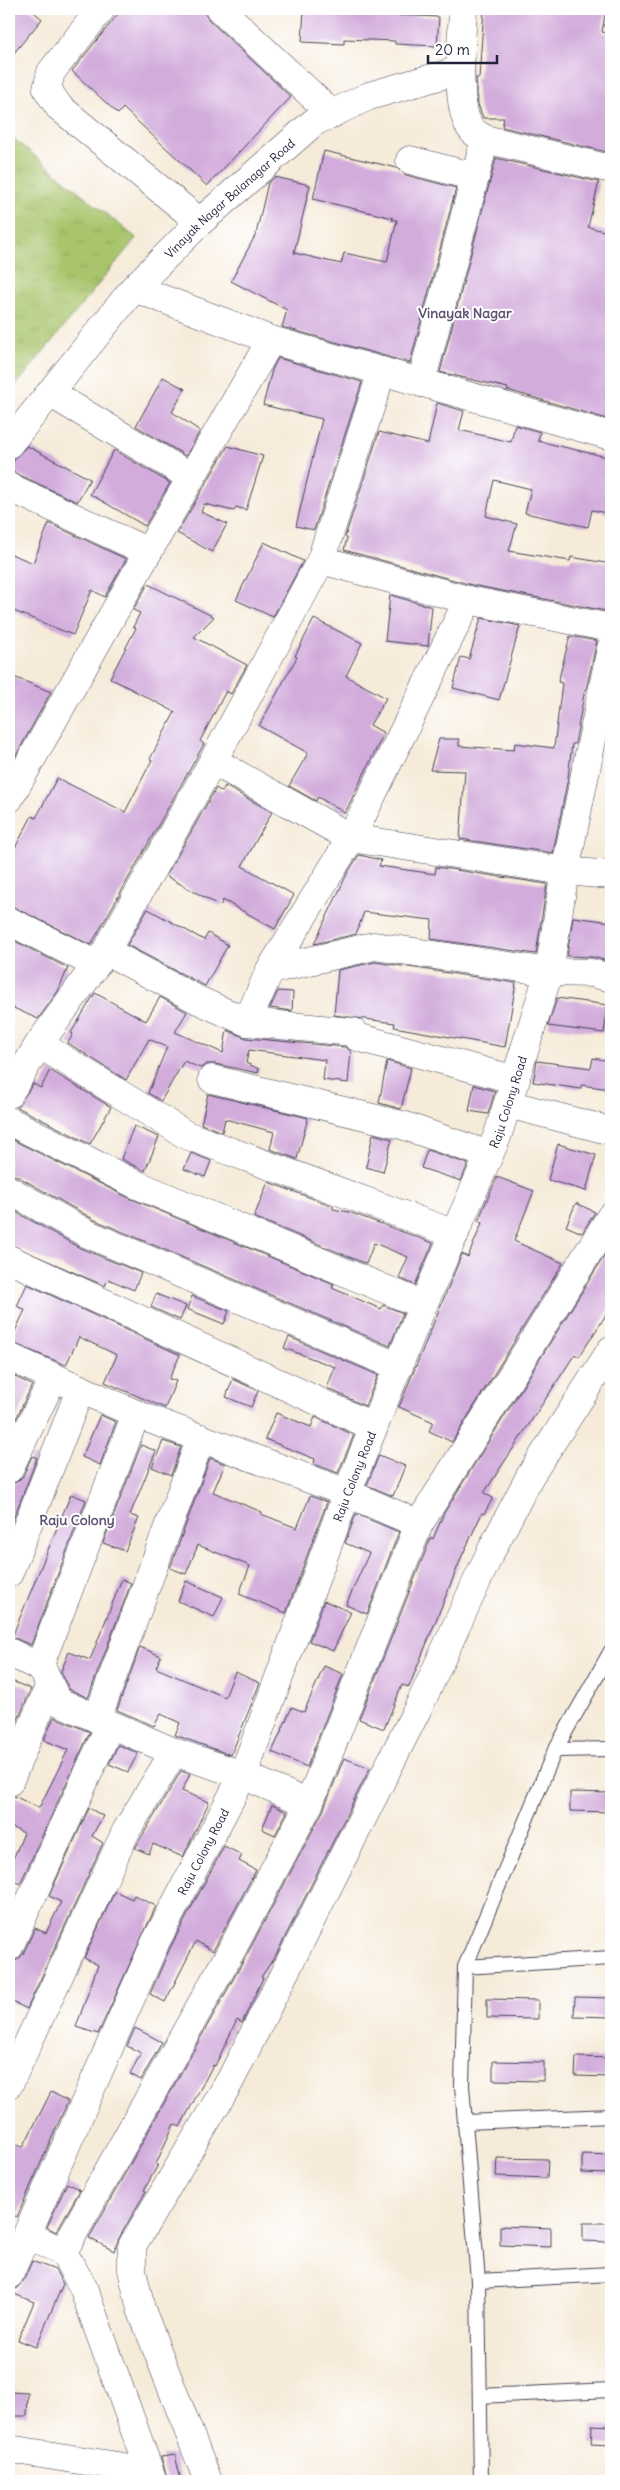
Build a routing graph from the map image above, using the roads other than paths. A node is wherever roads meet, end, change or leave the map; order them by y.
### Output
1 (101, 9) edge
2 (220, 9) edge
3 (463, 9) edge
4 (460, 70) junction
5 (332, 114) junction
6 (485, 139) junction
7 (410, 160) dead end
8 (611, 169) edge
9 (475, 177) junction
10 (200, 222) junction
11 (134, 288) junction
12 (271, 340) junction
13 (382, 371) junction
14 (421, 383) junction
15 (50, 393) junction
16 (611, 436) edge
17 (9, 444) edge
18 (184, 472) dead end
19 (9, 487) edge
20 (148, 552) junction
21 (321, 560) junction
22 (468, 600) junction
23 (611, 628) edge
24 (611, 648) edge
25 (213, 761) junction
26 (9, 799) edge
27 (351, 838) junction
28 (565, 871) junction
29 (611, 876) edge
30 (9, 921) edge
31 (101, 957) junction
32 (270, 970) junction
33 (549, 972) junction
34 (611, 978) edge
35 (247, 1022) junction
36 (38, 1044) junction
37 (212, 1079) dead end
38 (512, 1092) junction
39 (9, 1094) edge
40 (9, 1121) edge
41 (611, 1131) edge
42 (489, 1155) junction
43 (9, 1190) edge
44 (611, 1216) edge
45 (455, 1234) junction
46 (9, 1259) edge
47 (423, 1305) junction
48 (611, 1350) edge
49 (9, 1357) edge
50 (399, 1366) junction
51 (53, 1378) junction
52 (80, 1390) junction
53 (136, 1414) junction
54 (374, 1427) junction
55 (201, 1438) junction
56 (9, 1469) edge
57 (348, 1493) junction
58 (419, 1524) junction
59 (9, 1573) edge
60 (611, 1650) edge
61 (9, 1652) edge
62 (44, 1677) junction
63 (104, 1722) junction
64 (611, 1749) edge
65 (555, 1750) junction
66 (174, 1752) junction
67 (243, 1775) junction
68 (9, 1782) edge
69 (309, 1804) junction
70 (9, 1947) edge
71 (611, 1958) edge
72 (465, 1967) junction
73 (9, 2084) edge
74 (611, 2116) edge
75 (465, 2122) junction
76 (27, 2235) junction
77 (63, 2252) junction
78 (611, 2274) edge
79 (9, 2275) edge
80 (478, 2280) junction
81 (611, 2390) edge
82 (480, 2396) junction
83 (9, 2449) edge
84 (151, 2476) edge
85 (208, 2481) edge
86 (481, 2481) edge

1 - 10 street
2 - 5 street
3 - 4 street
4 - 5 street, Vinayak Nagar Balanagar Road
4 - 6 street
5 - 10 street, Vinayak Nagar Balanagar Road
6 - 8 street
6 - 9 street
7 - 9 street
9 - 14 street
10 - 11 street, Vinayak Nagar Balanagar Road
11 - 12 street
11 - 15 street, Vinayak Nagar Balanagar Road
12 - 13 street
12 - 20 street
13 - 14 street
13 - 21 street
14 - 16 street
15 - 17 street, Vinayak Nagar Balanagar Road
15 - 18 street
19 - 20 street
20 - 26 street
21 - 22 street
21 - 25 street
22 - 23 street
22 - 27 street
24 - 28 street, Raju Colony Road
25 - 27 street
25 - 31 street
27 - 28 street
27 - 32 street
28 - 29 street
28 - 33 street, Raju Colony Road
30 - 31 street
31 - 35 street
31 - 36 street
32 - 33 street
32 - 35 street
33 - 34 street
33 - 38 street, Raju Colony Road
35 - 38 street
36 - 39 street
36 - 45 street
37 - 42 street
38 - 41 street
38 - 42 street, Raju Colony Road
40 - 47 street
42 - 45 street, Raju Colony Road
43 - 50 street
44 - 58 street
45 - 47 street, Raju Colony Road
46 - 54 street
47 - 50 street, Raju Colony Road
48 - 85 street
49 - 51 street
50 - 54 street, Raju Colony Road
51 - 52 street
51 - 56 street
52 - 53 street
52 - 59 street
53 - 55 street
53 - 62 street
54 - 57 street, Raju Colony Road
55 - 57 street
55 - 63 street
57 - 58 street
57 - 67 street, Raju Colony Road
58 - 69 street
60 - 65 lane
61 - 62 street
62 - 63 street
62 - 68 street
63 - 66 street
63 - 70 street
64 - 65 lane
65 - 72 lane
66 - 67 street
66 - 73 street
67 - 69 street
67 - 76 street, Raju Colony Road
69 - 77 street
71 - 72 lane
72 - 75 lane
74 - 75 lane
75 - 80 lane
76 - 77 street
76 - 79 street, Raju Colony Road
77 - 84 street
78 - 80 lane
80 - 82 lane
81 - 82 lane
82 - 86 lane
83 - 84 street

